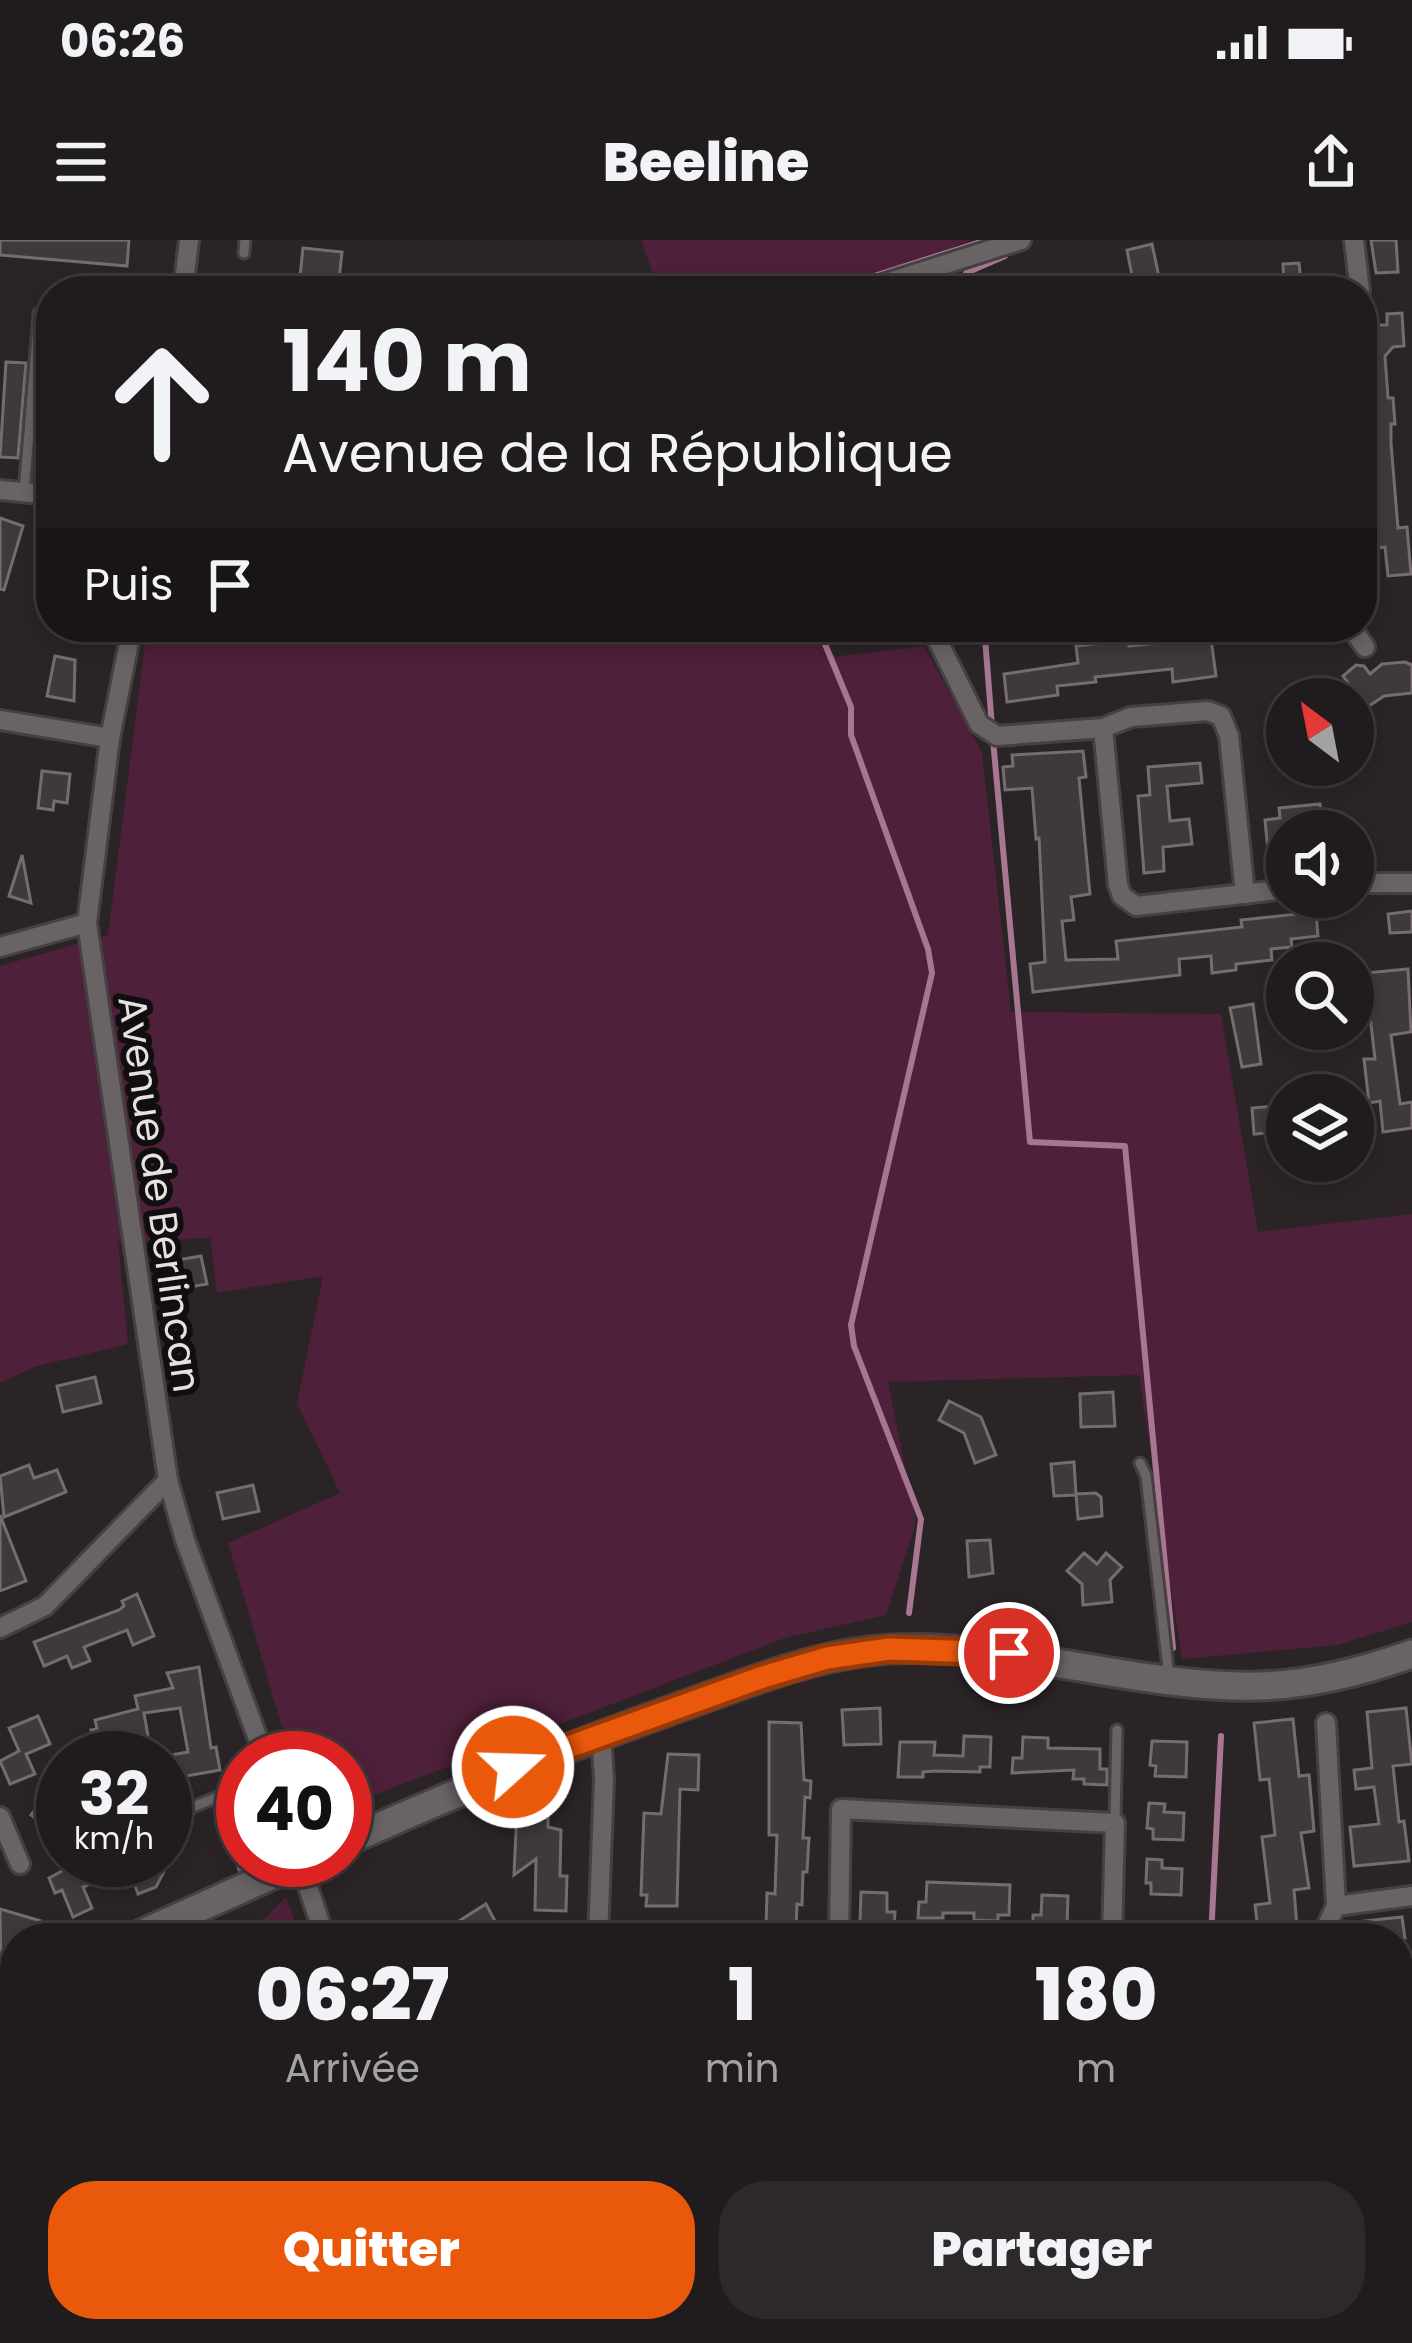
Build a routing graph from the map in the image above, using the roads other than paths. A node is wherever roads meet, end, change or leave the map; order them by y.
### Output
1 (189, 240) edge
2 (245, 240) edge
3 (1022, 240) edge
4 (1354, 240) edge
5 (244, 253) dead end
6 (185, 276) edge
7 (908, 276) edge
8 (1358, 276) edge
9 (36, 358) edge
10 (0, 490) edge
11 (24, 493) junction
12 (36, 494) edge
13 (129, 642) edge
14 (939, 642) edge
15 (1362, 642) edge
16 (1365, 647) dead end
17 (0, 720) edge
18 (1103, 728) junction
19 (110, 738) junction
20 (1374, 883) edge
21 (1412, 884) edge
22 (1266, 892) edge
23 (1245, 894) junction
24 (87, 923) junction
25 (0, 947) edge
26 (1139, 1463) dead end
27 (168, 1480) junction
28 (0, 1628) edge
29 (1412, 1654) edge
30 (1169, 1679) junction
31 (1326, 1723) dead end
32 (1117, 1730) dead end
33 (255, 1731) edge
34 (601, 1735) junction
35 (0, 1817) edge
36 (1115, 1823) junction
37 (372, 1830) edge
38 (20, 1864) dead end
39 (244, 1887) edge
40 (309, 1887) edge
41 (1412, 1896) edge
42 (1336, 1906) junction
43 (165, 1923) edge
44 (320, 1923) edge
45 (599, 1923) edge
46 (838, 1923) edge
47 (1112, 1923) edge
48 (1328, 1923) edge

1 - 6 street
2 - 5 lane
3 - 7 street
4 - 8 street
9 - 11 lane
10 - 11 street
11 - 12 street
13 - 19 street, Avenue de Berlincan
14 - 18 street
15 - 16 street
17 - 19 street
18 - 23 street
18 - 23 street
19 - 24 street, Avenue de Berlincan
20 - 21 street
22 - 23 street
24 - 25 street
24 - 27 street, Avenue de Berlincan
26 - 30 lane
27 - 28 street
27 - 33 street, Avenue de Berlincan
29 - 30 street
30 - 34 street
31 - 42 street
32 - 36 lane
34 - 37 street
34 - 45 street
35 - 38 street
36 - 46 street
36 - 47 street
39 - 43 street
40 - 44 street
41 - 42 street
42 - 48 street

